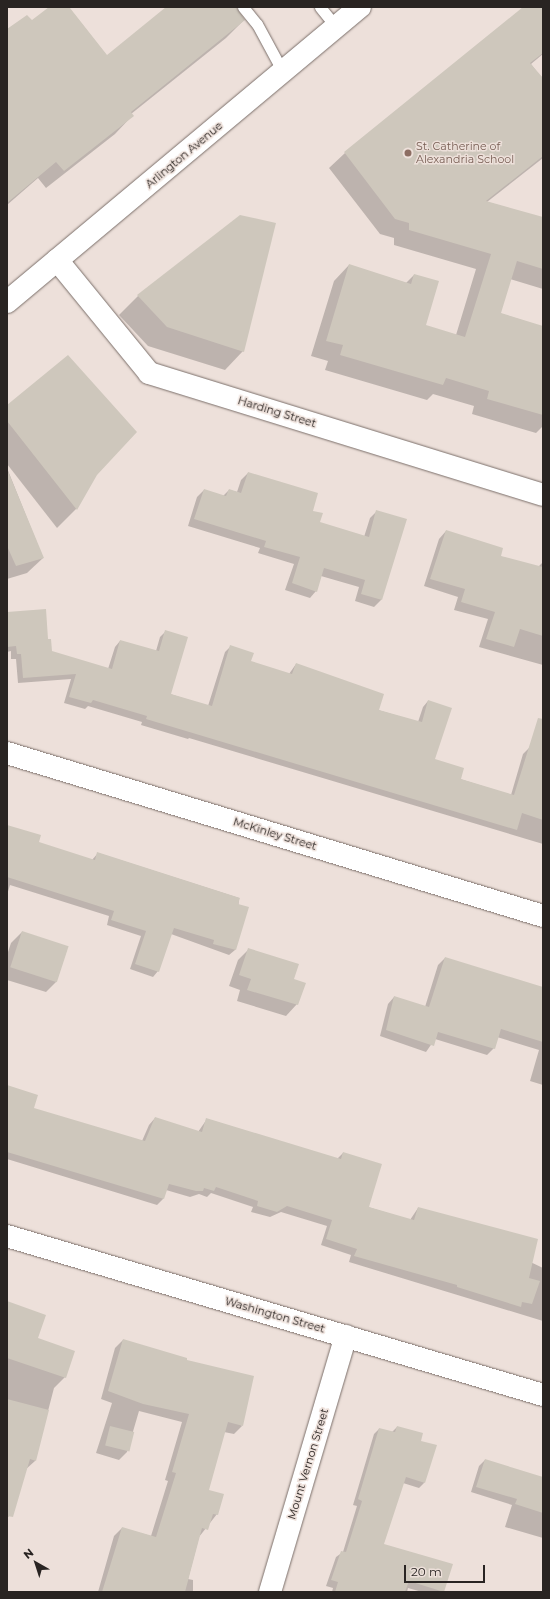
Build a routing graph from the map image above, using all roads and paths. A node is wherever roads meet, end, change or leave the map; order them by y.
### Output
1 (244, 7) edge
2 (320, 7) edge
3 (360, 7) edge
4 (336, 27) junction
5 (283, 72) junction
6 (57, 260) junction
7 (7, 302) edge
8 (543, 495) edge
9 (7, 753) edge
10 (543, 916) edge
11 (7, 1236) edge
12 (346, 1336) junction
13 (543, 1395) edge
14 (270, 1592) edge

1 - 5 lane
2 - 4 lane
3 - 4 street, Arlington Avenue
4 - 5 street, Arlington Avenue
5 - 6 street, Arlington Avenue
6 - 7 street, Arlington Avenue
6 - 8 street, Harding Street
9 - 10 street, McKinley Street
11 - 12 street, Washington Street
12 - 13 street, Washington Street
12 - 14 street, Mount Vernon Street

